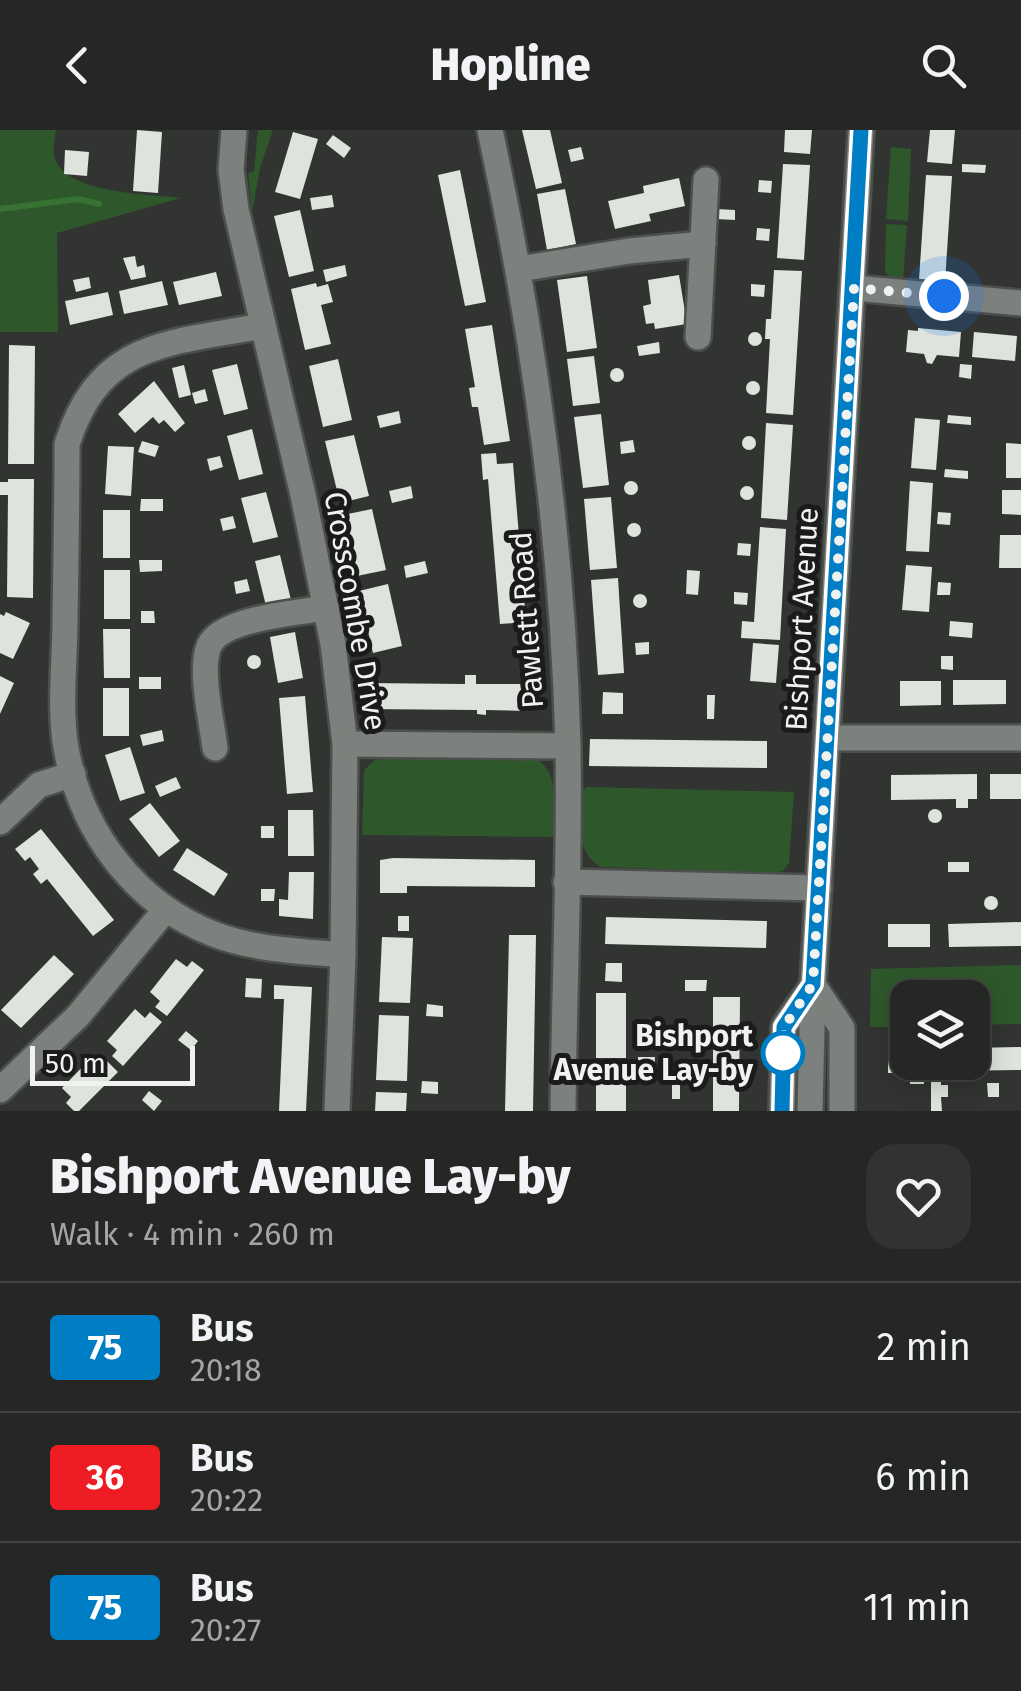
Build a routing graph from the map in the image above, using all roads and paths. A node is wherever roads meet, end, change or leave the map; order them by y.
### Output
1 (234, 130) edge
2 (490, 130) edge
3 (861, 130) edge
4 (706, 180) dead end
5 (703, 244) junction
6 (520, 268) junction
7 (854, 288) junction
8 (1021, 303) edge
9 (261, 326) junction
10 (698, 337) dead end
11 (326, 608) junction
12 (827, 738) junction
13 (1021, 738) edge
14 (345, 744) junction
15 (568, 746) junction
16 (215, 748) dead end
17 (73, 774) junction
18 (0, 822) edge
19 (566, 882) junction
20 (818, 888) junction
21 (166, 909) junction
22 (343, 955) junction
23 (813, 984) junction
24 (0, 1090) edge
25 (337, 1111) edge
26 (563, 1111) edge
27 (782, 1111) edge
28 (810, 1111) edge
29 (842, 1111) edge

1 - 9 street, Crosscombe Drive
2 - 6 street, Pawlett Road
3 - 7 street, Bishport Avenue
4 - 5 street
5 - 6 street
5 - 10 street
6 - 15 street, Pawlett Road
7 - 8 street
7 - 12 street, Bishport Avenue
9 - 11 street, Crosscombe Drive
9 - 17 street
11 - 14 street, Crosscombe Drive
11 - 16 street
12 - 13 street
12 - 20 street, Bishport Avenue
14 - 15 street
14 - 22 street, Crosscombe Drive
15 - 19 street, Pawlett Road
17 - 18 street
17 - 21 street
19 - 20 street
19 - 26 street, Pawlett Road
20 - 23 street, Bishport Avenue
21 - 22 street
21 - 24 street
22 - 25 street, Crosscombe Drive
23 - 27 street
23 - 28 street, Bishport Avenue
23 - 29 street

